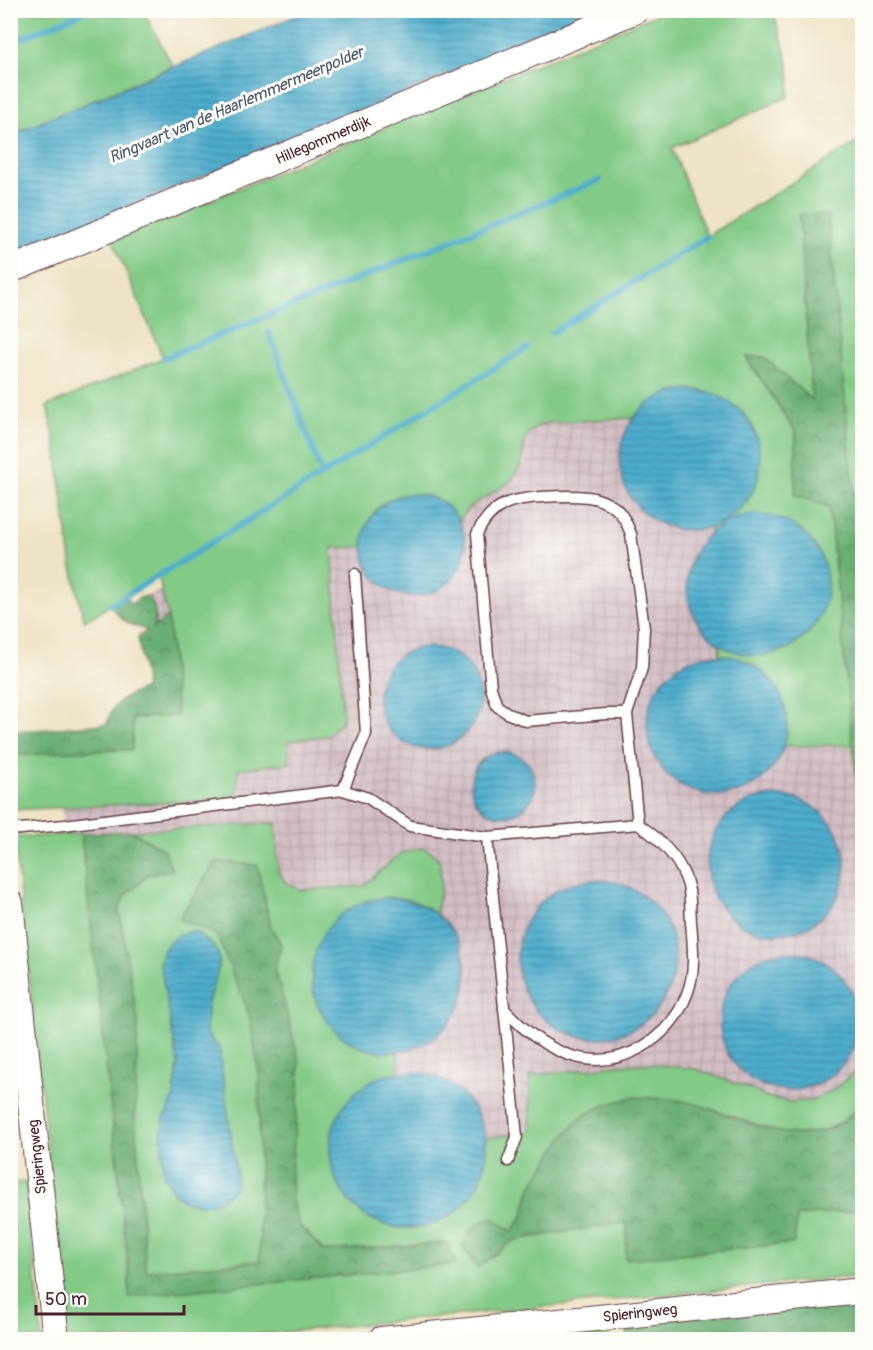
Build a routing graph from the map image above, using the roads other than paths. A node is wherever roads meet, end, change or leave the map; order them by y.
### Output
1 (636, 10) edge
2 (10, 270) edge
3 (355, 574) dead end
4 (627, 714) junction
5 (344, 789) junction
6 (638, 824) junction
7 (10, 830) edge
8 (487, 837) junction
9 (10, 903) edge
10 (504, 1009) junction
11 (508, 1161) dead end
12 (862, 1291) edge
13 (56, 1340) edge
14 (381, 1340) edge

1 - 2 street, Hillegommerdijk
3 - 5 lane
4 - 4 lane
4 - 6 lane
5 - 7 lane
5 - 8 lane
6 - 8 lane
6 - 10 lane
8 - 10 lane
9 - 13 street, Spieringweg
10 - 11 lane
12 - 14 street, Spieringweg

